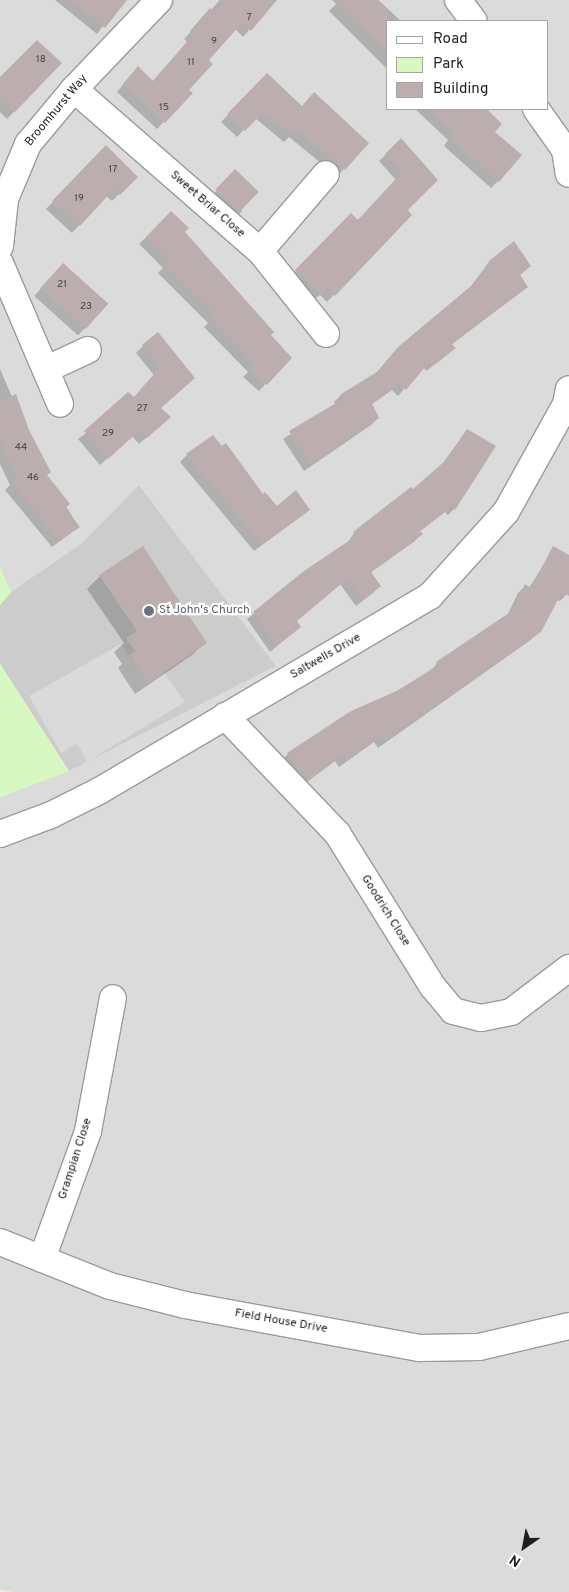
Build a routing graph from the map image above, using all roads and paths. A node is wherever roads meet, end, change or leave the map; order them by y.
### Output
1 (159, 0) edge
2 (458, 0) edge
3 (473, 20) edge
4 (74, 89) junction
5 (537, 110) edge
6 (568, 158) edge
7 (326, 174) dead end
8 (0, 246) edge
9 (260, 251) junction
10 (0, 263) edge
11 (326, 334) dead end
12 (88, 350) dead end
13 (47, 369) junction
14 (568, 399) edge
15 (60, 404) dead end
16 (224, 716) junction
17 (0, 834) edge
18 (569, 968) edge
19 (113, 998) dead end
20 (0, 1242) edge
21 (42, 1259) junction
22 (569, 1326) edge

1 - 4 street, Broomhurst Way
2 - 3 street
4 - 8 street, Broomhurst Way
4 - 9 street, Sweet Briar Close
5 - 6 street
7 - 9 street
9 - 11 street, Sweet Briar Close
10 - 13 street
12 - 13 street
13 - 15 street
14 - 16 street, Saltwells Drive
16 - 17 street, Saltwells Drive
16 - 18 street, Goodrich Close
19 - 21 street, Grampian Close
20 - 21 street, Field House Drive
21 - 22 street, Field House Drive

